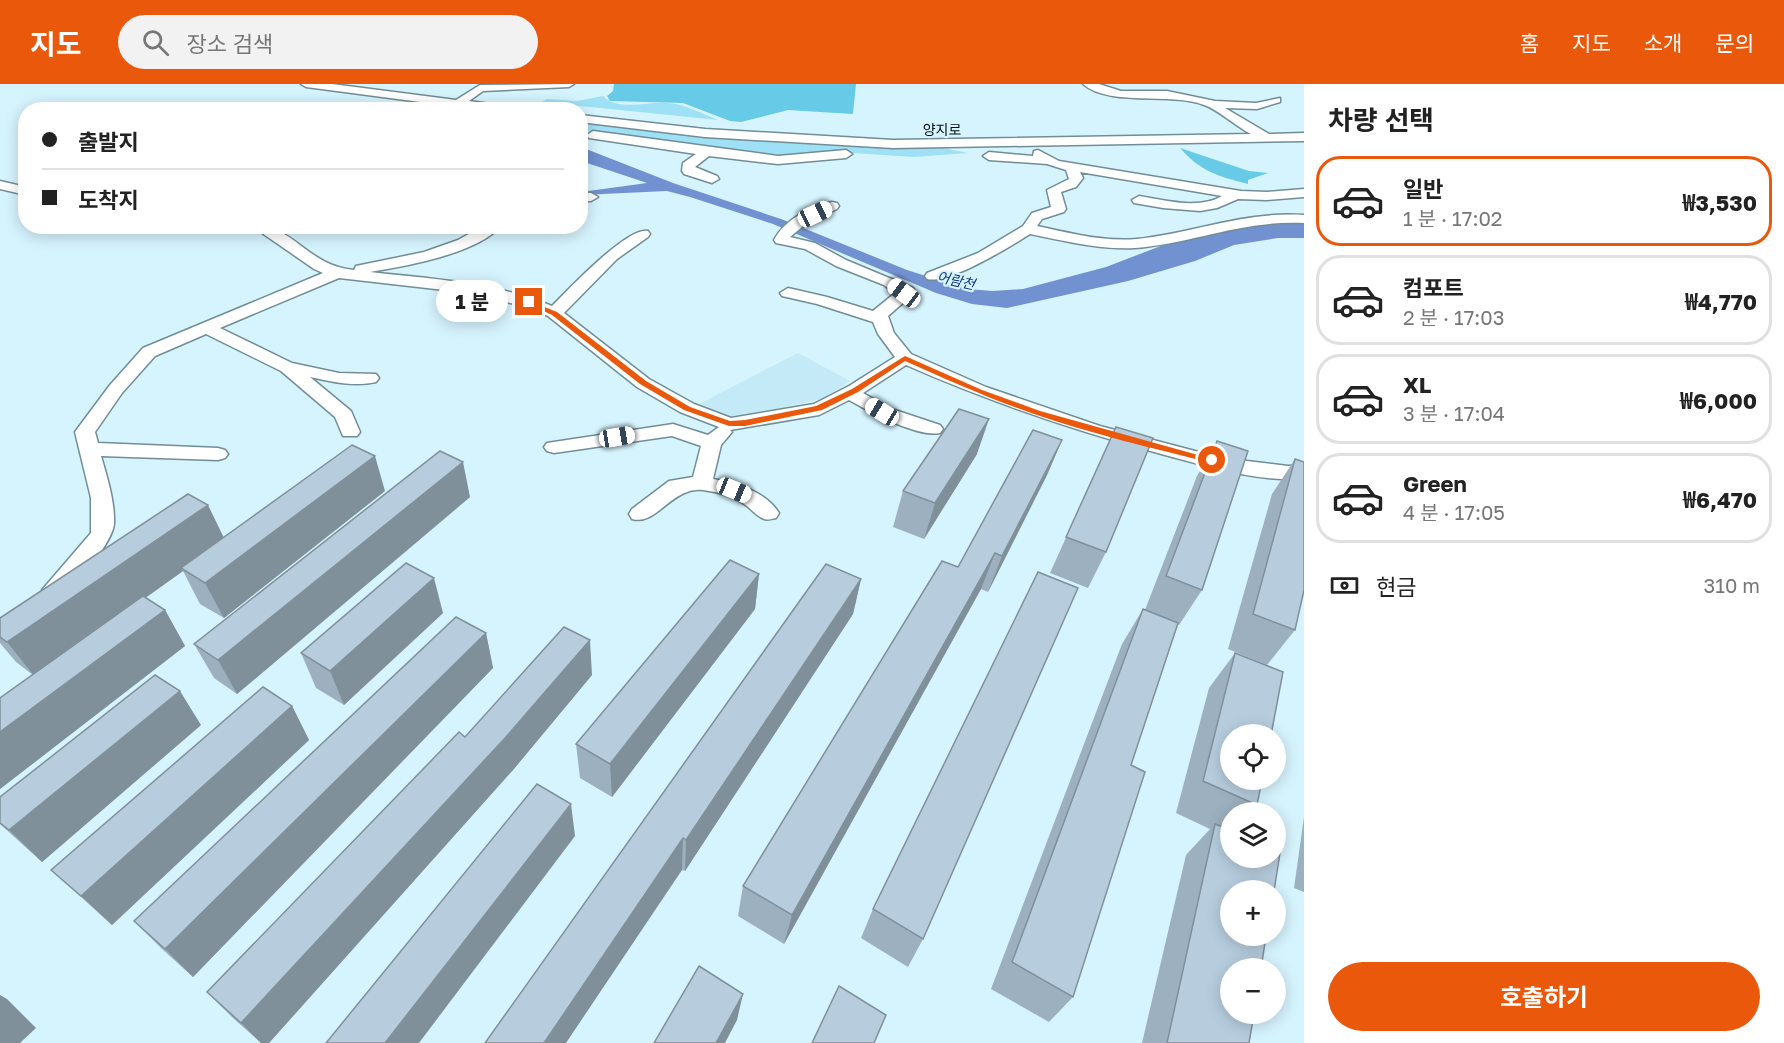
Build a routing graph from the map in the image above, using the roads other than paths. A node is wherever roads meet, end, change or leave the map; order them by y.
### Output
1 (306, 84) edge
2 (569, 84) edge
3 (1088, 84) edge
4 (1158, 86) dead end
5 (470, 88) edge
6 (1206, 99) junction
7 (1276, 100) dead end
8 (451, 102) edge
9 (460, 102) edge
10 (588, 119) edge
11 (588, 134) edge
12 (1304, 137) edge
13 (1269, 138) junction
14 (1288, 138) junction
15 (968, 144) junction
16 (1304, 146) edge
17 (705, 153) junction
18 (975, 156) dead end
19 (892, 157) dead end
20 (1050, 162) junction
21 (1072, 166) junction
22 (712, 179) dead end
23 (0, 185) edge
24 (18, 189) edge
25 (1304, 193) edge
26 (1235, 194) junction
27 (1267, 196) junction
28 (1139, 200) dead end
29 (832, 206) dead end
30 (1298, 218) edge
31 (1028, 229) junction
32 (271, 234) edge
33 (481, 234) edge
34 (643, 234) dead end
35 (341, 274) junction
36 (933, 276) dead end
37 (788, 293) dead end
38 (554, 313) junction
39 (881, 319) junction
40 (206, 328) junction
41 (905, 358) junction
42 (287, 367) junction
43 (370, 378) dead end
44 (850, 393) junction
45 (729, 424) junction
46 (933, 429) dead end
47 (350, 432) dead end
48 (712, 443) junction
49 (554, 447) dead end
50 (89, 449) junction
51 (218, 454) dead end
52 (1304, 472) edge
53 (701, 483) junction
54 (768, 513) dead end
55 (640, 514) dead end
56 (43, 602) edge

1 - 8 street
2 - 5 street
3 - 6 street
4 - 6 street
5 - 9 street
6 - 7 street
6 - 13 street
10 - 15 street, 양지로
11 - 17 street
12 - 14 street, 양지로
13 - 14 street, 양지로
13 - 15 street, 양지로
14 - 16 street
15 - 20 street
17 - 19 street
17 - 22 street
18 - 20 street
20 - 21 street
21 - 26 street
21 - 31 street
23 - 24 street
25 - 27 street
26 - 27 street
26 - 28 street
27 - 30 street
29 - 39 street
30 - 31 street
31 - 36 street
32 - 35 street
33 - 35 street
34 - 38 street
35 - 38 street
35 - 40 street
37 - 39 street
38 - 45 street
39 - 41 street
40 - 42 street
40 - 50 street
41 - 44 street
41 - 52 street
42 - 43 street
42 - 47 street
44 - 45 street
44 - 46 street
45 - 48 street
48 - 49 street
48 - 53 street
50 - 51 street
50 - 56 street
53 - 54 street
53 - 55 street

